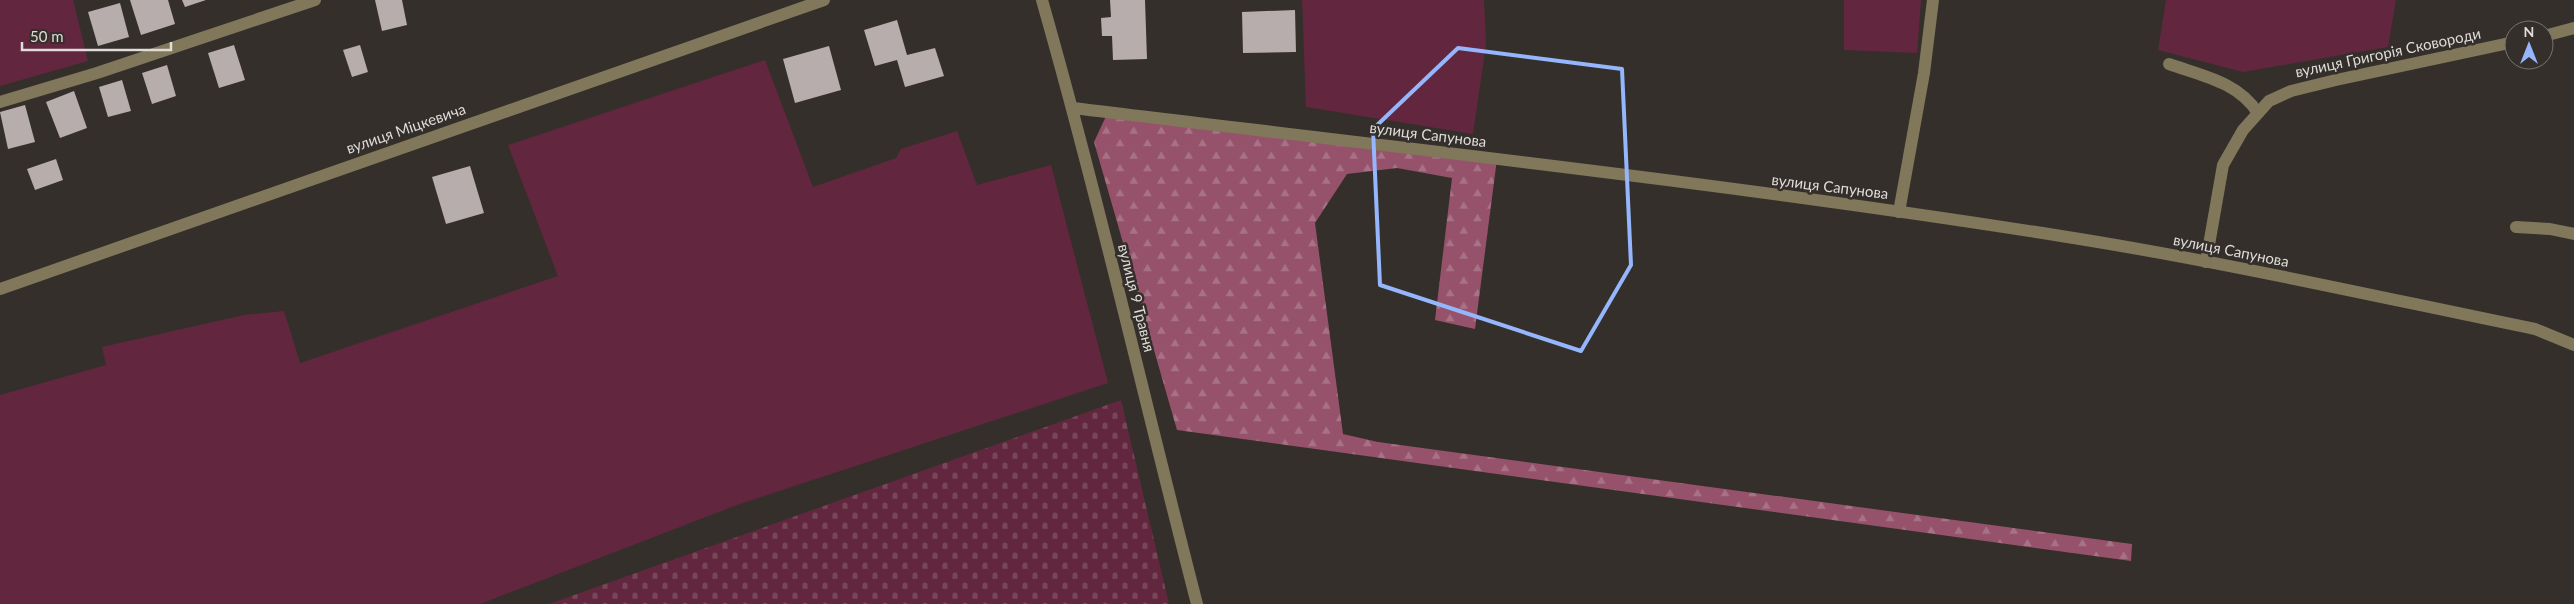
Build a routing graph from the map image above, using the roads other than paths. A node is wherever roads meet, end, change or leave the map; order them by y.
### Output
1 (315, 0) edge
2 (824, 0) edge
3 (1042, 0) edge
4 (1933, 0) edge
5 (2574, 28) edge
6 (2554, 33) edge
7 (2504, 44) edge
8 (2170, 64) dead end
9 (0, 102) edge
10 (1072, 108) junction
11 (2258, 113) junction
12 (1899, 212) junction
13 (2516, 227) dead end
14 (2574, 234) edge
15 (2206, 262) junction
16 (0, 289) edge
17 (2574, 345) edge
18 (1197, 604) edge

1 - 9 street
2 - 16 street, вулиця Міцкевича
3 - 10 street, вулиця 9 Травня
4 - 12 street
5 - 6 street
7 - 11 street, вулиця Григорія Сковороди
8 - 11 street
10 - 12 street, вулиця Сапунова
10 - 18 street, вулиця 9 Травня
11 - 15 street, вулиця Григорія Сковороди
12 - 15 street, вулиця Сапунова
13 - 14 street
15 - 17 street, вулиця Сапунова

